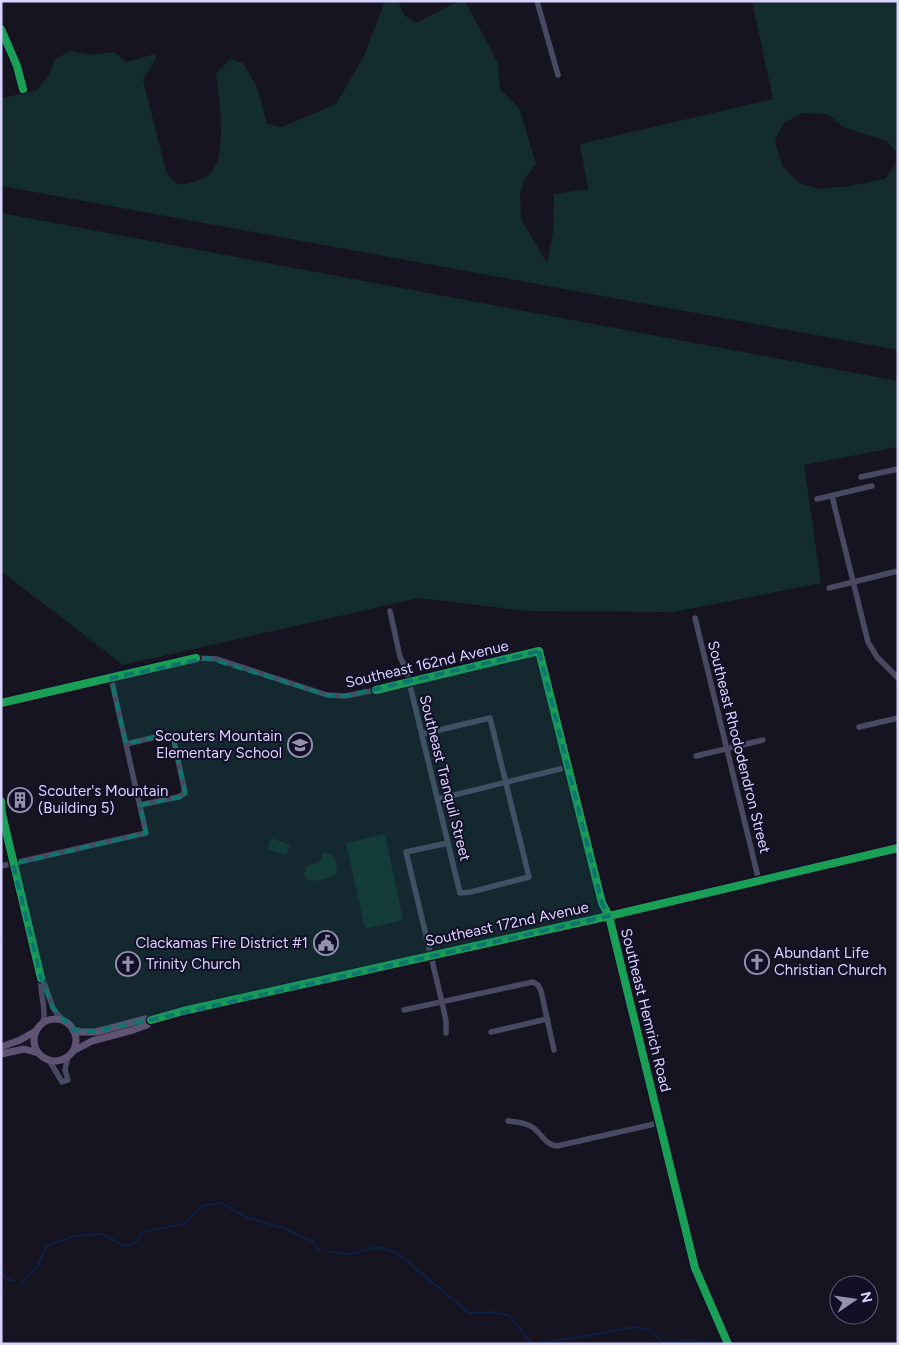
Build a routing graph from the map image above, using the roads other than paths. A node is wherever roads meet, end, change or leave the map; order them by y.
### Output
1 (537, 1) edge
2 (1, 28) edge
3 (558, 75) dead end
4 (23, 90) dead end
5 (898, 469) edge
6 (861, 477) dead end
7 (872, 486) dead end
8 (832, 496) junction
9 (817, 499) dead end
10 (898, 571) edge
11 (853, 582) junction
12 (828, 588) dead end
13 (390, 611) dead end
14 (695, 618) dead end
15 (539, 651) joint
16 (111, 678) junction
17 (898, 678) edge
18 (409, 682) junction
19 (1, 703) edge
20 (898, 718) edge
21 (859, 727) dead end
22 (422, 734) junction
23 (763, 740) dead end
24 (126, 744) junction
25 (727, 749) junction
26 (696, 756) dead end
27 (568, 767) junction
28 (505, 782) junction
29 (438, 799) junction
30 (1, 800) edge
31 (140, 805) junction
32 (1, 814) edge
33 (448, 842) junction
34 (898, 848) edge
35 (14, 864) junction
36 (1, 866) edge
37 (759, 881) junction
38 (609, 916) junction
39 (430, 954) junction
40 (41, 978) junction
41 (442, 1002) junction
42 (404, 1010) dead end
43 (62, 1020) junction
44 (151, 1020) junction
45 (547, 1020) junction
46 (43, 1022) junction
47 (74, 1030) junction
48 (36, 1031) junction
49 (491, 1032) dead end
50 (446, 1033) dead end
51 (1, 1047) edge
52 (554, 1050) dead end
53 (38, 1053) junction
54 (70, 1053) junction
55 (1, 1054) edge
56 (49, 1060) junction
57 (508, 1121) dead end
58 (659, 1123) junction
59 (728, 1344) edge

1 - 3 street
2 - 4 street
5 - 6 street
7 - 8 street
8 - 9 street
8 - 11 street
10 - 11 street
11 - 12 street
11 - 17 street
13 - 18 street, Southeast Tranquil Street
14 - 25 street, Southeast Rhododendron Street
15 - 18 street, Southeast 162nd Avenue
15 - 27 street, Southeast Hemrich Road
16 - 18 street, Southeast 162nd Avenue
16 - 19 street, Southeast 162nd Avenue
16 - 24 street
18 - 22 street, Southeast Tranquil Street
20 - 21 street
22 - 28 street
22 - 29 street, Southeast Tranquil Street
23 - 25 street
24 - 31 street
24 - 31 street
25 - 26 street
25 - 37 street, Southeast Rhododendron Street
27 - 28 street
27 - 38 street, Southeast Hemrich Road
28 - 29 street
28 - 33 street, Southeast Tranquil Street
29 - 33 street, Southeast Tranquil Street
30 - 32 street
31 - 35 street
32 - 35 street
33 - 39 street
34 - 37 main road, Southeast 172nd Avenue
35 - 36 street
35 - 40 street
37 - 38 main road, Southeast 172nd Avenue
38 - 39 main road, Southeast 172nd Avenue
38 - 58 street, Southeast Hemrich Road
39 - 41 street
39 - 44 main road, Southeast 172nd Avenue
40 - 43 street
40 - 46 street
41 - 42 street
41 - 45 street
41 - 50 street
43 - 46 main road
43 - 47 main road
44 - 47 main road, Southeast 172nd Avenue
44 - 54 main road, Southeast 172nd Avenue
45 - 49 street
45 - 52 street
46 - 48 main road
47 - 54 main road
48 - 51 main road
48 - 53 main road
53 - 55 main road
53 - 56 main road
54 - 56 main road, Southeast 172nd Avenue
54 - 56 street
57 - 58 street
58 - 59 street, Southeast Hemrich Road

